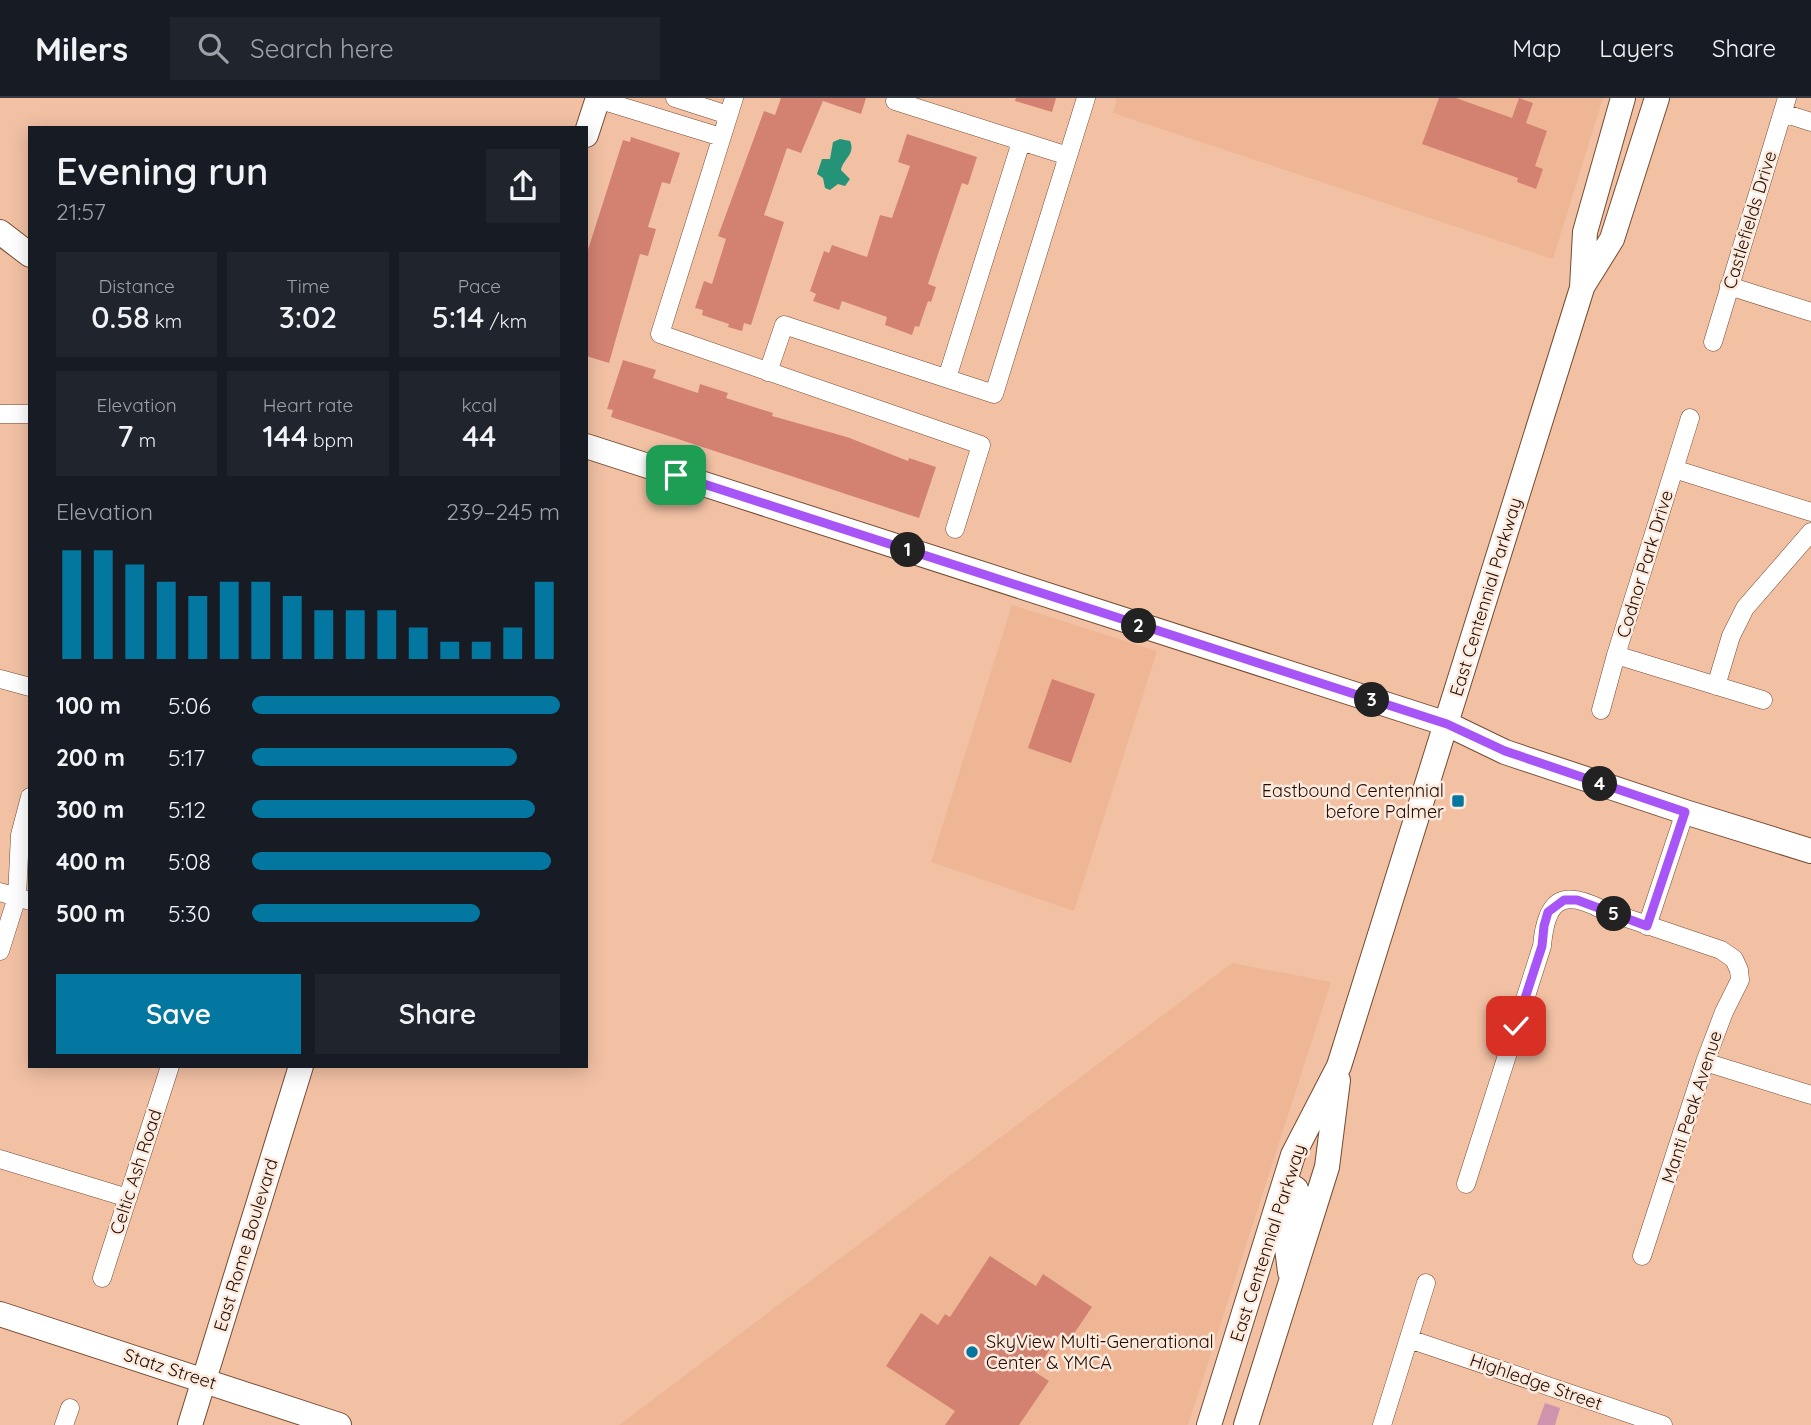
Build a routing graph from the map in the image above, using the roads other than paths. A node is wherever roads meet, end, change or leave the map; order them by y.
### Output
1 (675, 98) edge
2 (896, 98) edge
3 (1086, 98) edge
4 (1623, 98) edge
5 (1657, 98) edge
6 (597, 99) edge
7 (731, 106) edge
8 (1785, 106) edge
9 (1811, 122) edge
10 (588, 128) edge
11 (721, 137) junction
12 (1021, 142) junction
13 (1068, 156) junction
14 (0, 232) edge
15 (28, 253) edge
16 (1730, 286) junction
17 (1582, 288) junction
18 (1811, 312) edge
19 (1713, 342) dead end
20 (768, 372) junction
21 (947, 378) junction
22 (0, 414) edge
23 (28, 414) edge
24 (1690, 418) dead end
25 (588, 447) edge
26 (1674, 469) junction
27 (1811, 512) edge
28 (955, 529) dead end
29 (1811, 532) edge
30 (1616, 655) junction
31 (0, 679) edge
32 (28, 686) edge
33 (1716, 686) junction
34 (1763, 700) dead end
35 (1601, 710) dead end
36 (1447, 724) junction
37 (28, 805) edge
38 (1685, 812) junction
39 (1811, 851) edge
40 (16, 897) edge
41 (1647, 926) junction
42 (0, 951) edge
43 (1705, 1062) junction
44 (1339, 1066) junction
45 (169, 1068) edge
46 (300, 1068) edge
47 (1811, 1096) edge
48 (0, 1158) edge
49 (1285, 1182) junction
50 (1466, 1184) dead end
51 (128, 1198) junction
52 (1643, 1256) dead end
53 (102, 1278) dead end
54 (1292, 1280) junction
55 (1426, 1283) dead end
56 (0, 1314) edge
57 (1409, 1339) junction
58 (204, 1380) junction
59 (70, 1408) dead end
60 (64, 1425) edge
61 (190, 1425) edge
62 (340, 1425) edge
63 (1209, 1425) edge
64 (1246, 1425) edge
65 (1382, 1425) edge
66 (1663, 1425) edge

1 - 7 street
2 - 12 street
3 - 13 street
4 - 17 street, East Centennial Parkway
5 - 17 street, East Centennial Parkway
6 - 10 street
6 - 11 street
7 - 11 street
8 - 9 street
8 - 16 street, Castlefields Drive
11 - 20 street
12 - 13 street
12 - 21 street
13 - 21 street
14 - 15 street
16 - 18 street
16 - 19 street, Castlefields Drive
17 - 36 street, East Centennial Parkway
20 - 21 street
20 - 28 street
22 - 23 street
24 - 26 street, Codnor Park Drive
25 - 36 street
26 - 27 street
26 - 30 street, Codnor Park Drive
29 - 33 street
30 - 33 street
30 - 35 street, Codnor Park Drive
31 - 32 street
33 - 34 street
36 - 38 street
36 - 44 street, East Centennial Parkway
37 - 40 street
38 - 39 street
38 - 41 street
40 - 42 street
41 - 43 street, Manti Peak Avenue
41 - 50 street
43 - 47 street
43 - 52 street, Manti Peak Avenue
44 - 49 street, East Centennial Parkway
44 - 54 street, East Centennial Parkway
45 - 51 street, Celtic Ash Road
46 - 58 street, East Rome Boulevard
48 - 51 street
49 - 54 street
49 - 63 street, East Centennial Parkway
51 - 53 street, Celtic Ash Road
54 - 64 street, East Centennial Parkway
55 - 57 street
56 - 58 street, Statz Street
57 - 65 street
57 - 66 street, Highledge Street
58 - 61 street, East Rome Boulevard
58 - 62 street, Statz Street
59 - 60 street

